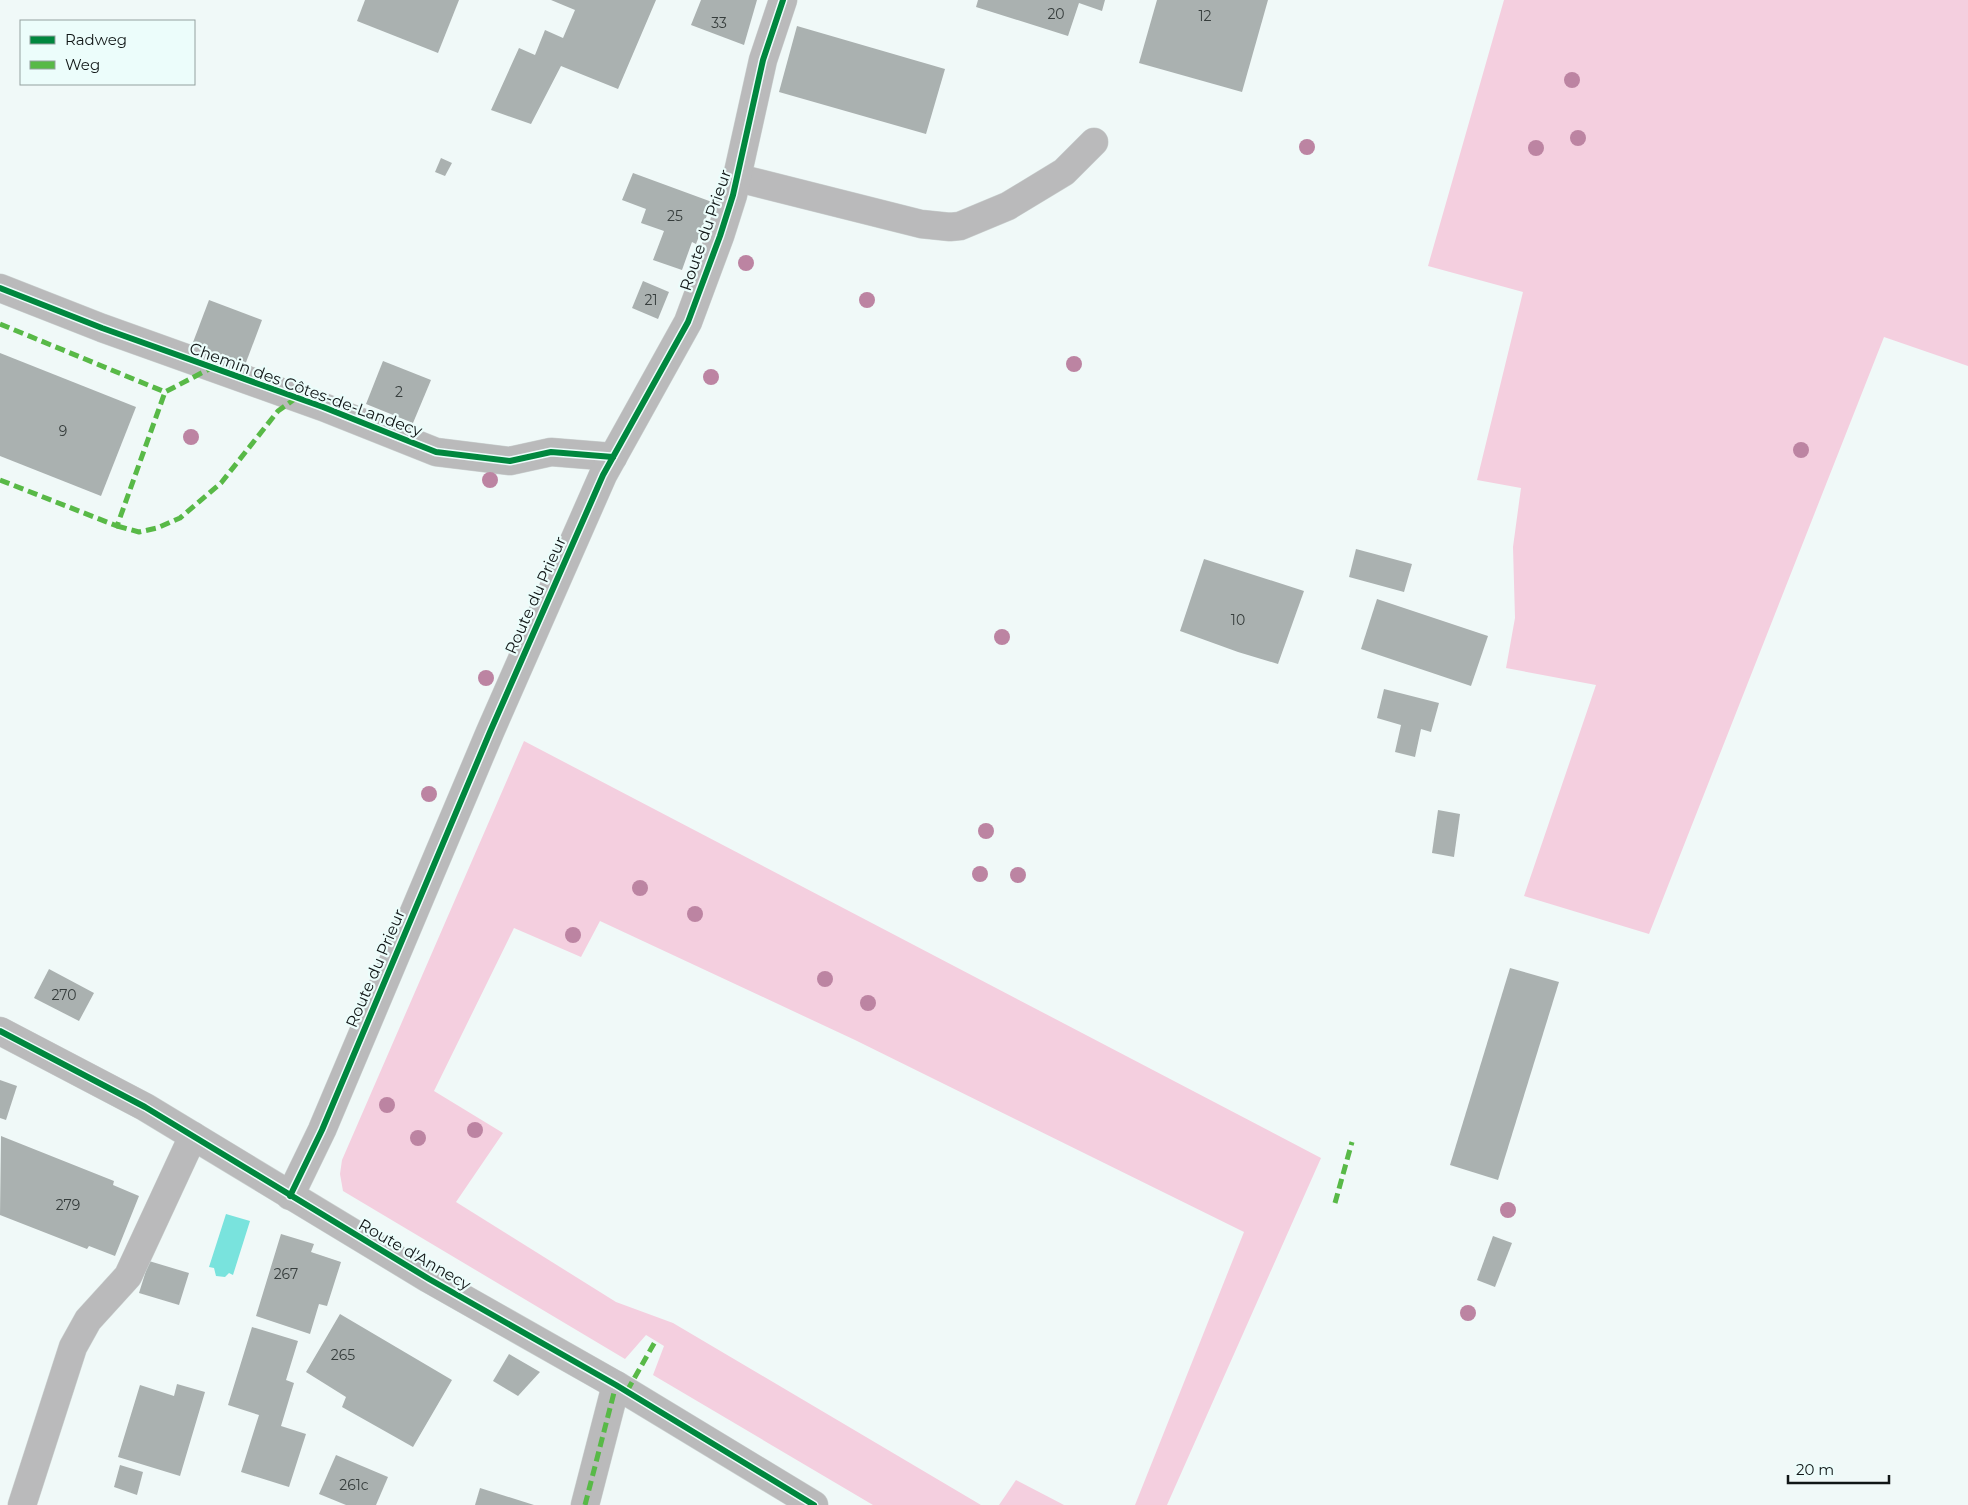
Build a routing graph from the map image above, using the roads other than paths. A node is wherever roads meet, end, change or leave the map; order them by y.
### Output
1 (783, 0) edge
2 (1094, 142) dead end
3 (738, 178) junction
4 (0, 288) edge
5 (613, 457) junction
6 (0, 1031) edge
7 (193, 1136) junction
8 (290, 1196) junction
9 (616, 1385) junction
10 (22, 1505) edge
11 (585, 1505) edge
12 (814, 1505) edge

1 - 3 street, Route du Prieur
2 - 3 street
3 - 5 street, Route du Prieur
4 - 5 street, Chemin des Côtes-de-Landecy
5 - 8 street, Route du Prieur
6 - 7 street, Route d'Annecy
7 - 8 street, Route d'Annecy
7 - 10 street
8 - 9 street, Route d'Annecy
9 - 11 street
9 - 12 street, Route d'Annecy

